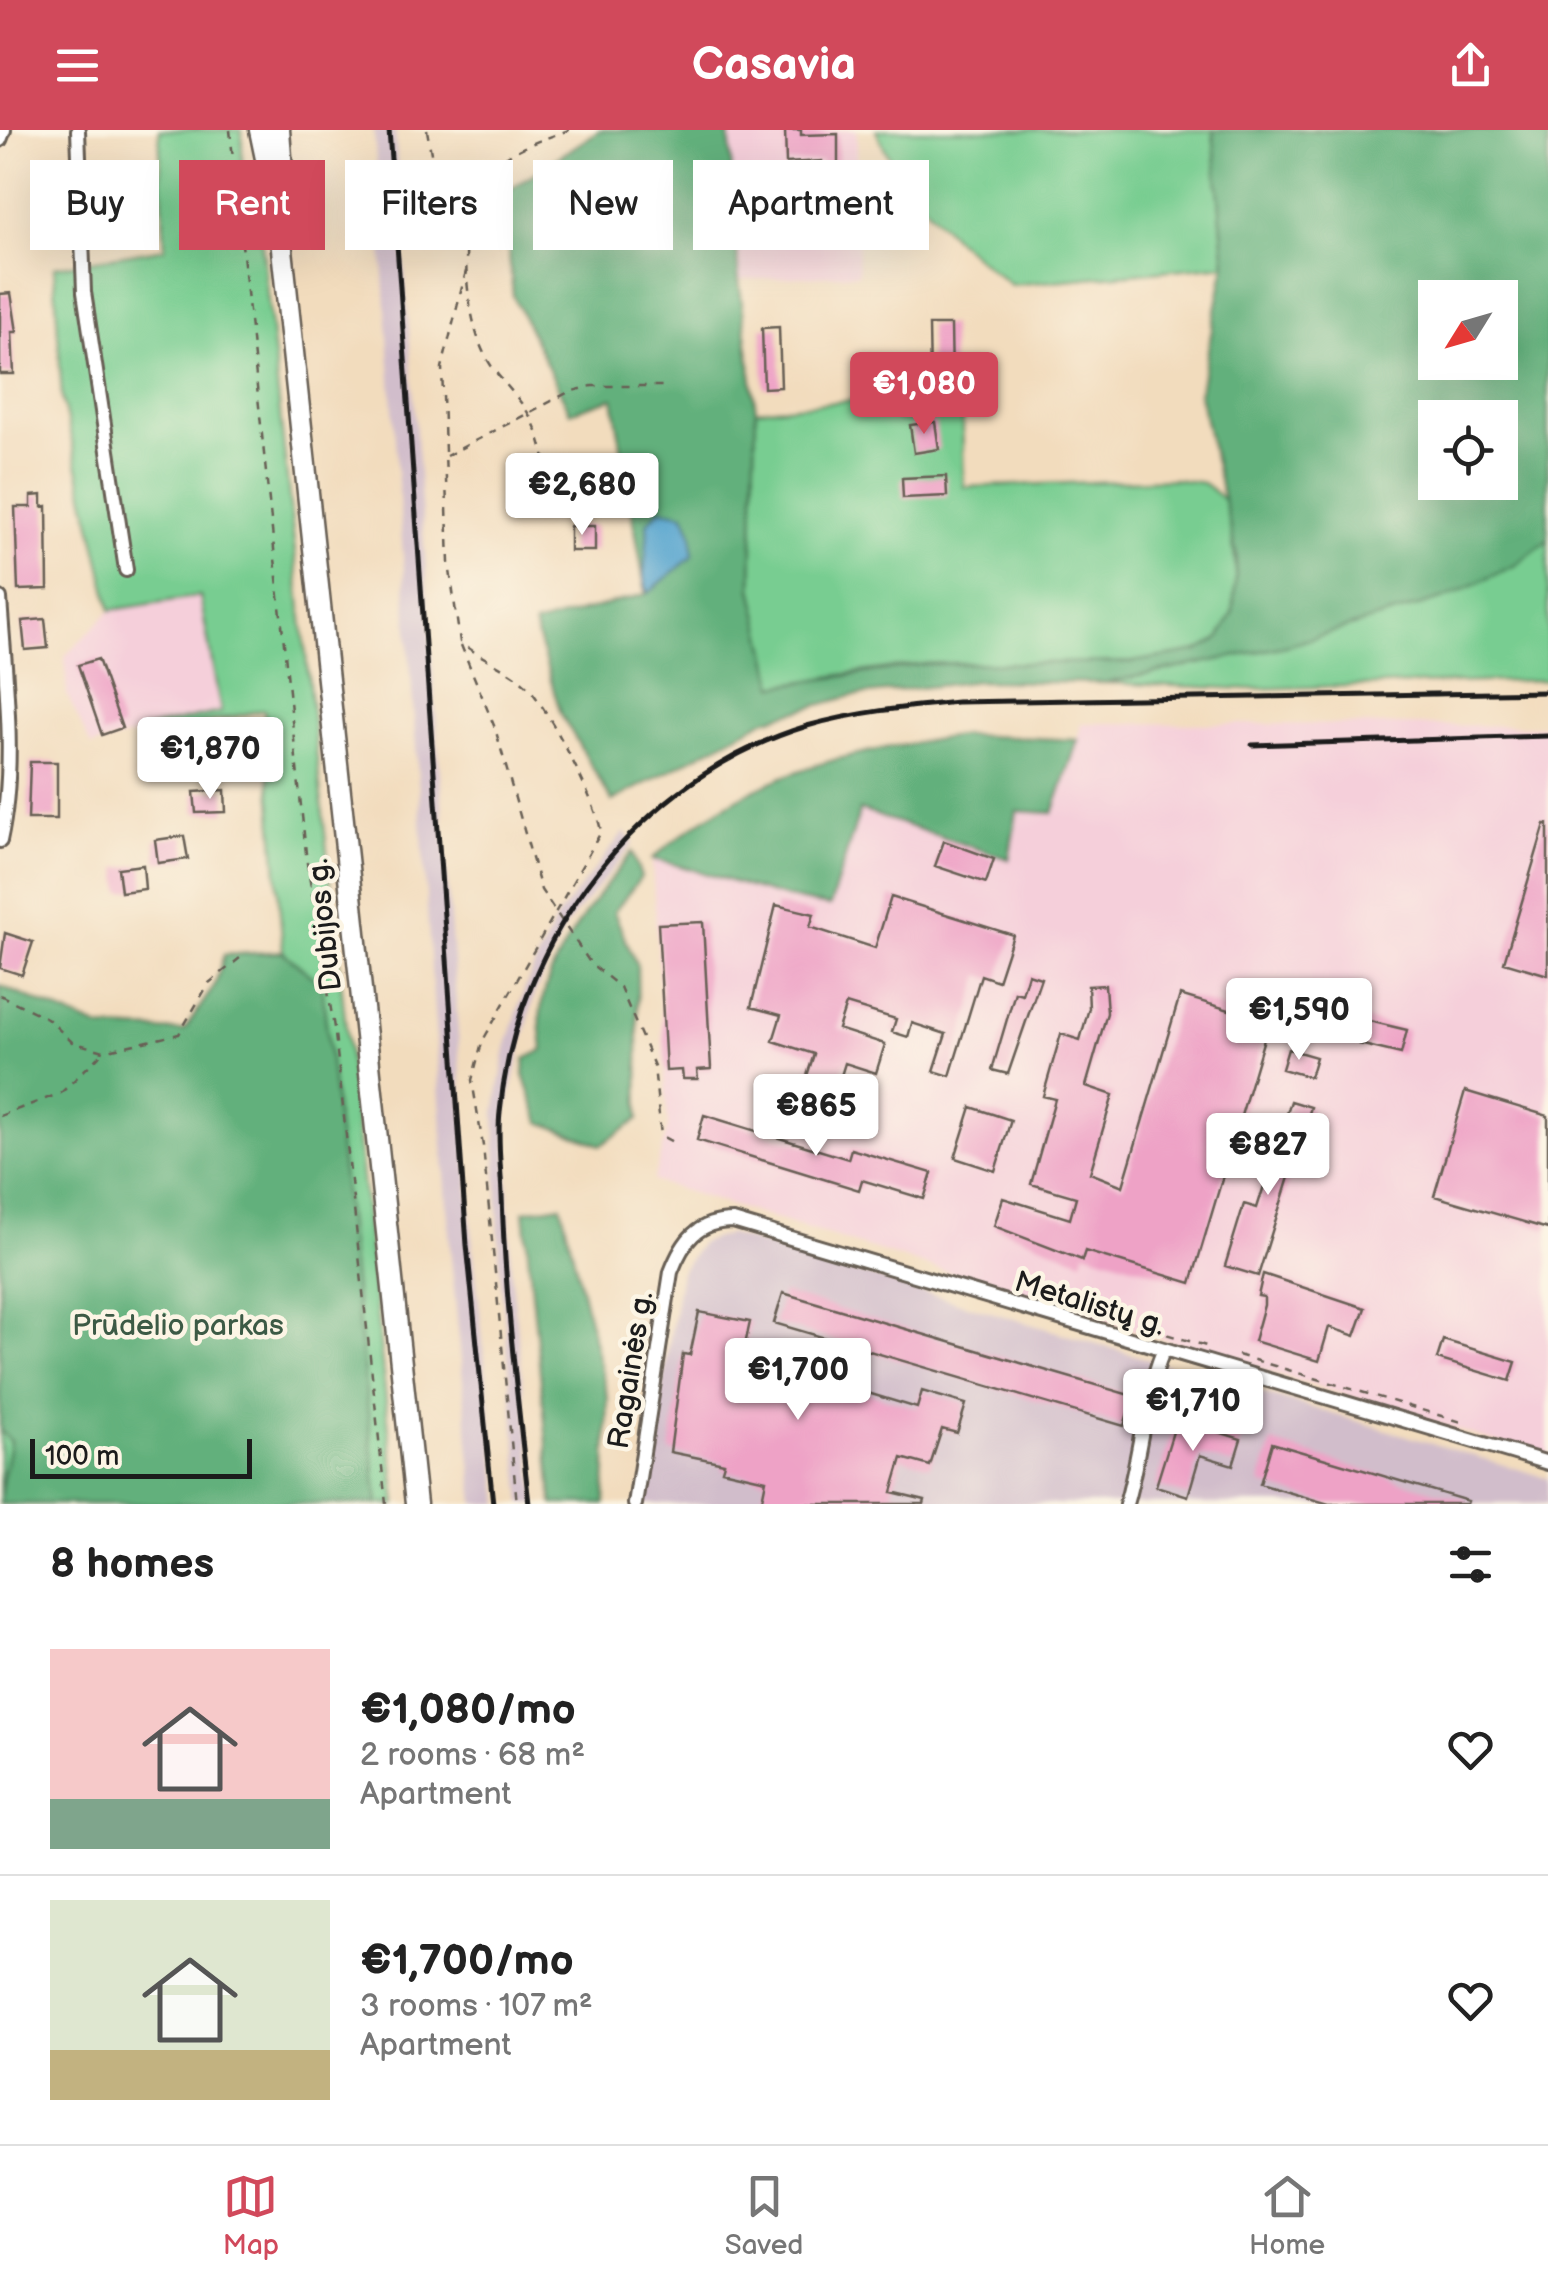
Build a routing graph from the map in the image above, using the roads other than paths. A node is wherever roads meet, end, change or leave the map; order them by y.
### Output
1 (4, 130) edge
2 (78, 130) edge
3 (260, 130) edge
4 (279, 130) edge
5 (0, 140) edge
6 (264, 160) edge
7 (282, 160) edge
8 (282, 250) edge
9 (126, 570) dead end
10 (0, 598) edge
11 (0, 841) edge
12 (682, 1246) joint
13 (1163, 1350) junction
14 (1548, 1463) edge
15 (416, 1504) edge
16 (635, 1504) edge
17 (1126, 1504) edge

1 - 5 street
2 - 9 street
3 - 6 main road, Dubijos g.
4 - 7 main road, Dubijos g.
8 - 15 main road, Dubijos g.
10 - 11 street
12 - 13 street, Metalistų g.
12 - 16 street, Ragainės g.
13 - 14 street, Metalistų g.
13 - 17 street

